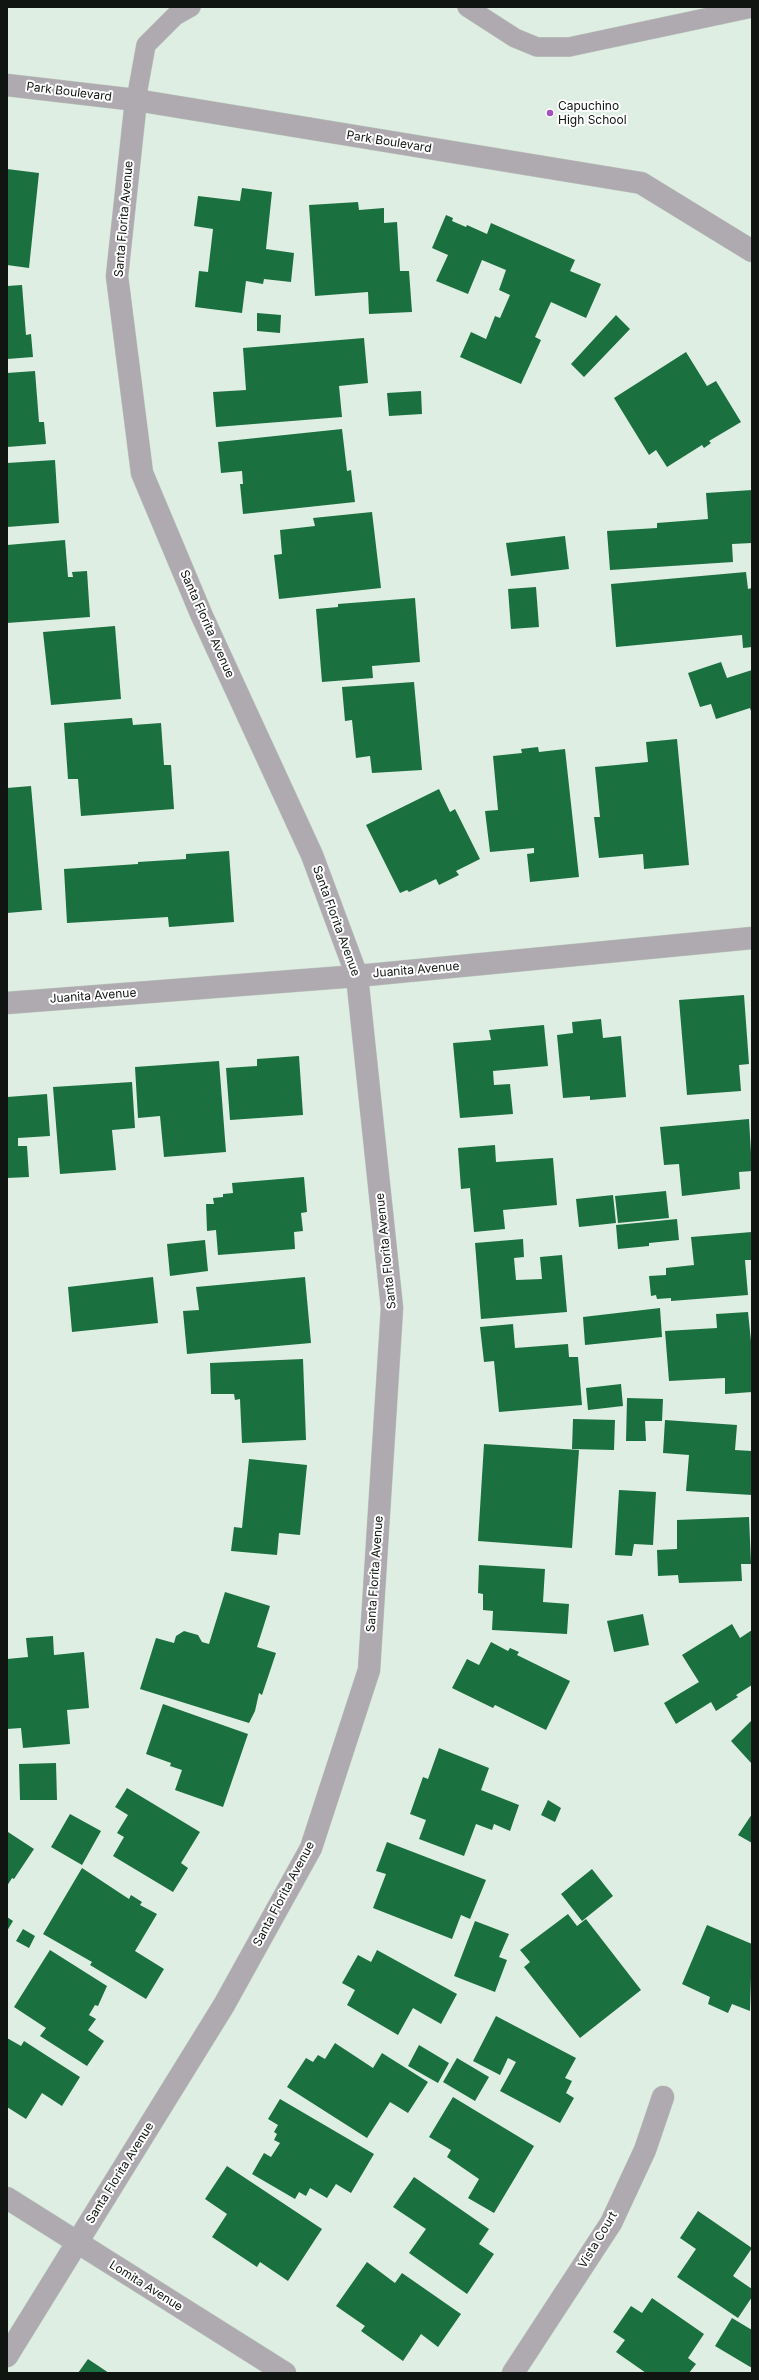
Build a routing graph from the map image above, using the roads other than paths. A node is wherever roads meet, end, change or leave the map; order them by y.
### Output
1 (191, 7) edge
2 (467, 7) edge
3 (752, 8) edge
4 (7, 85) edge
5 (136, 100) junction
6 (752, 251) edge
7 (752, 938) edge
8 (357, 976) junction
9 (7, 1003) edge
10 (663, 2097) dead end
11 (7, 2198) edge
12 (77, 2243) junction
13 (7, 2356) edge
14 (285, 2373) edge
15 (513, 2373) edge

1 - 5 lane
2 - 3 lane
4 - 5 street, Park Boulevard
5 - 6 street, Park Boulevard
5 - 8 street, Santa Florita Avenue
7 - 8 street, Juanita Avenue
8 - 9 street, Juanita Avenue
8 - 12 street, Santa Florita Avenue
10 - 15 street, Vista Court
11 - 12 street, Lomita Avenue
12 - 13 street, Santa Florita Avenue
12 - 14 street, Lomita Avenue

